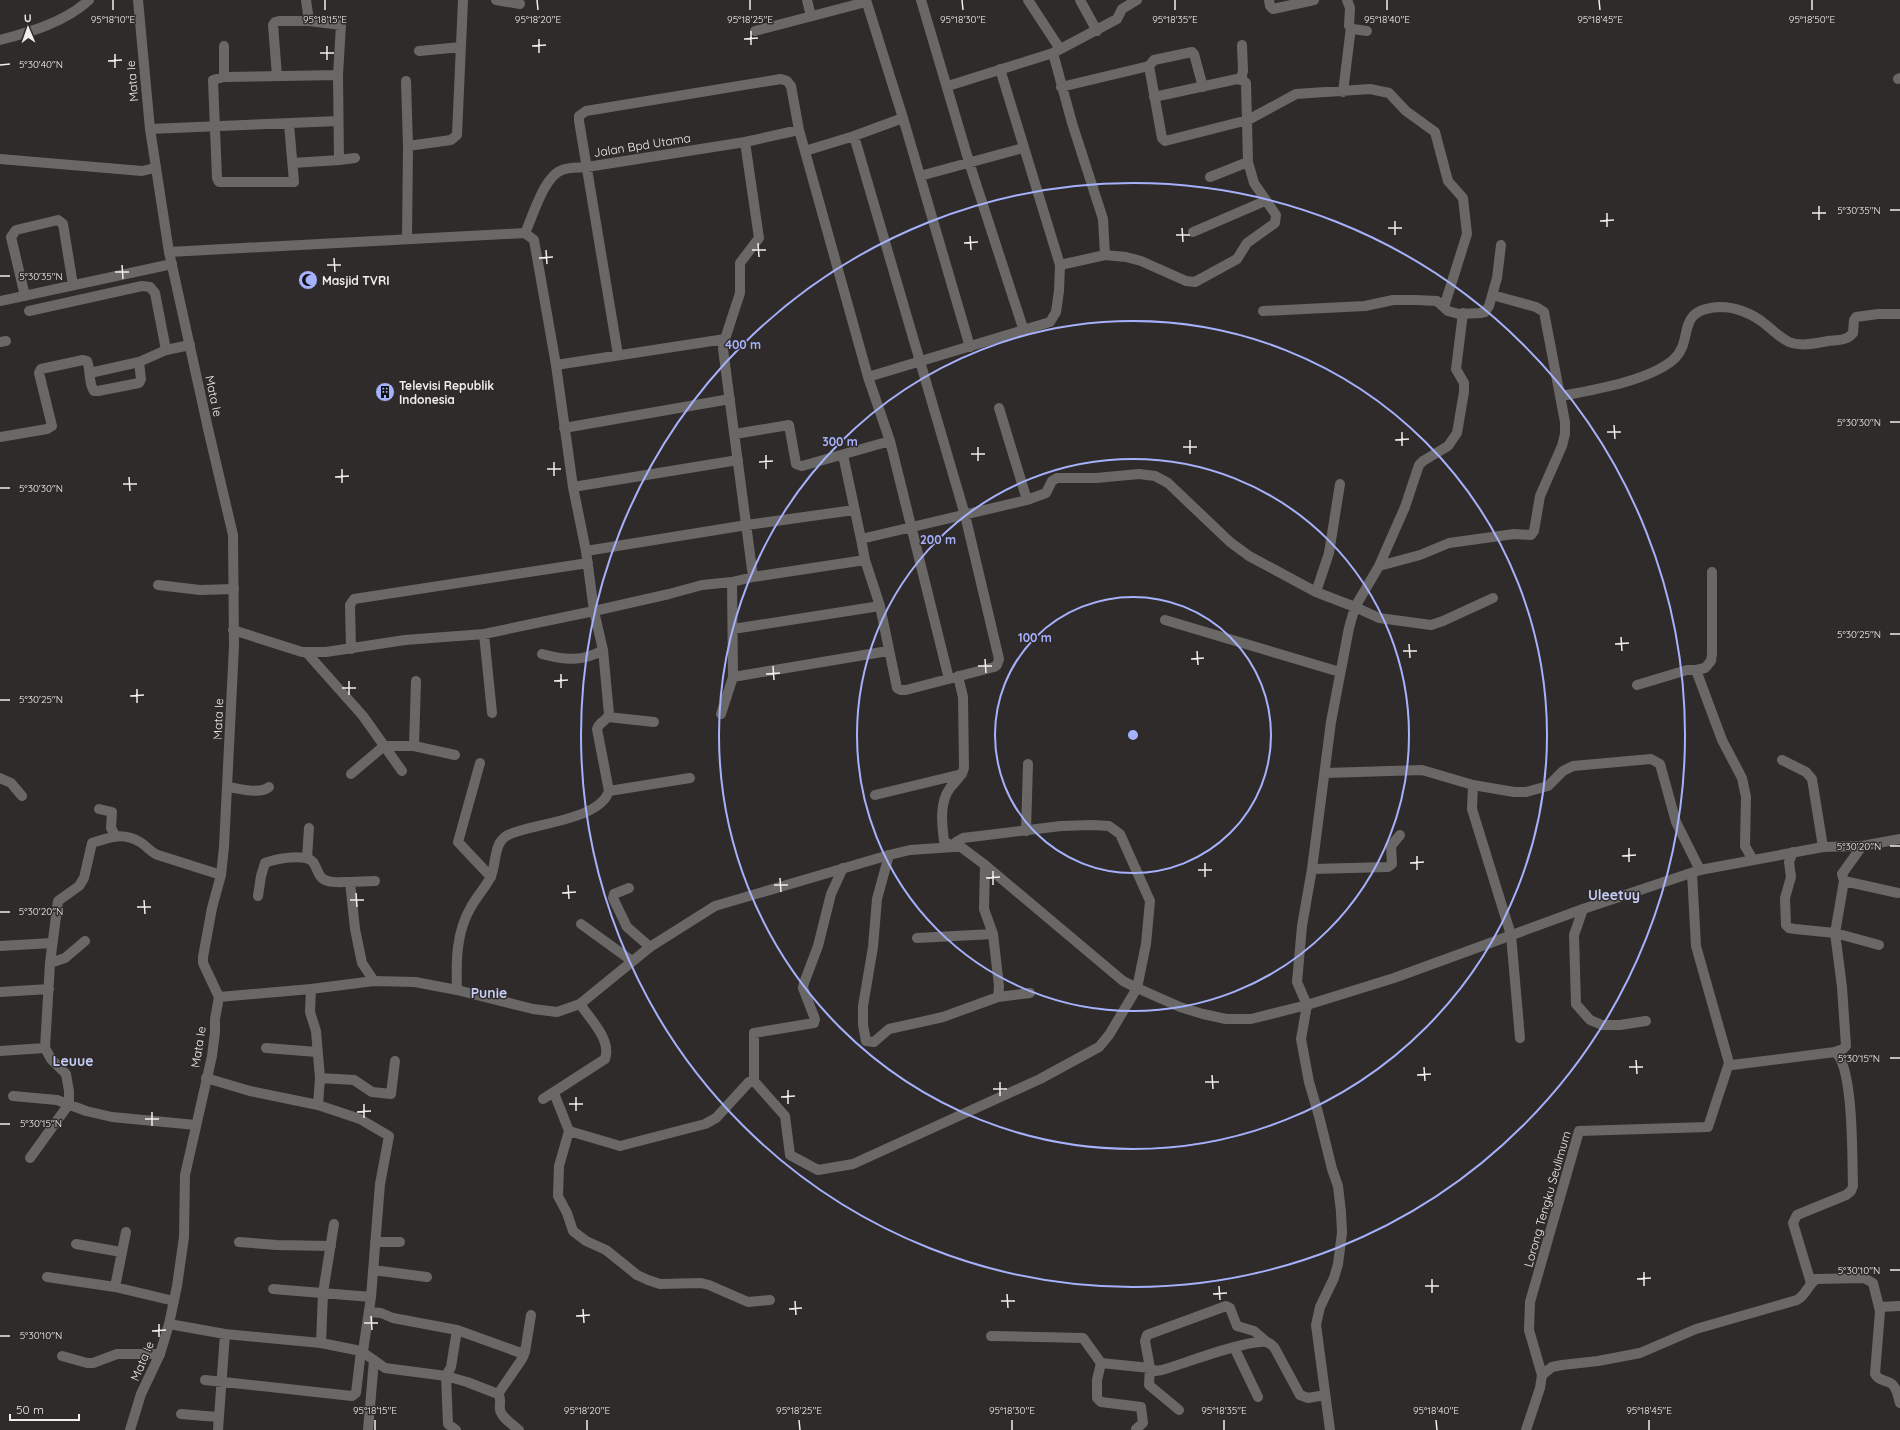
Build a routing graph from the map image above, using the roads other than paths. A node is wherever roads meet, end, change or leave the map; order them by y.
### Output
1 (89, 0) edge
2 (138, 0) edge
3 (306, 0) edge
4 (463, 0) edge
5 (496, 0) edge
6 (807, 0) edge
7 (921, 0) edge
8 (1028, 0) edge
9 (1080, 0) edge
10 (1137, 0) edge
11 (1269, 0) edge
12 (1314, 0) edge
13 (1347, 0) edge
14 (866, 1) edge
15 (520, 4) dead end
16 (811, 16) junction
17 (309, 21) junction
18 (1350, 28) junction
19 (755, 31) dead end
20 (1097, 31) junction
21 (1367, 31) dead end
22 (0, 40) edge
23 (1242, 45) dead end
24 (224, 46) dead end
25 (461, 47) junction
26 (419, 51) dead end
27 (1056, 51) junction
28 (1149, 66) junction
29 (1000, 70) junction
30 (338, 75) junction
31 (277, 76) junction
32 (224, 77) junction
33 (1241, 79) junction
34 (406, 81) dead end
35 (948, 86) junction
36 (1061, 87) junction
37 (1203, 87) junction
38 (1343, 92) junction
39 (1154, 97) junction
40 (903, 118) junction
41 (1248, 120) junction
42 (338, 121) junction
43 (289, 124) junction
44 (215, 126) junction
45 (150, 129) junction
46 (799, 130) junction
47 (854, 136) junction
48 (745, 142) junction
49 (408, 146) junction
50 (1023, 148) junction
51 (805, 151) junction
52 (355, 158) dead end
53 (0, 159) edge
54 (338, 160) junction
55 (969, 162) junction
56 (1248, 162) junction
57 (293, 163) junction
58 (587, 167) junction
59 (155, 168) junction
60 (920, 176) junction
61 (1210, 177) dead end
62 (1265, 201) junction
63 (1193, 232) dead end
64 (526, 233) junction
65 (407, 239) junction
66 (1501, 245) dead end
67 (169, 252) junction
68 (1105, 255) junction
69 (172, 264) junction
70 (1060, 265) junction
71 (73, 285) junction
72 (1492, 295) junction
73 (25, 296) junction
74 (0, 301) edge
75 (1444, 307) junction
76 (29, 311) dead end
77 (1262, 311) dead end
78 (1463, 314) junction
79 (1900, 314) edge
80 (1024, 331) junction
81 (725, 339) junction
82 (190, 345) junction
83 (970, 347) junction
84 (166, 350) junction
85 (618, 355) junction
86 (139, 362) junction
87 (920, 362) junction
88 (556, 365) junction
89 (90, 372) junction
90 (868, 377) junction
91 (1561, 396) junction
92 (730, 399) junction
93 (999, 408) dead end
94 (564, 428) junction
95 (735, 434) junction
96 (0, 437) edge
97 (890, 441) junction
98 (844, 455) junction
99 (738, 460) junction
100 (1340, 484) dead end
101 (573, 487) junction
102 (1027, 500) junction
103 (854, 510) junction
104 (965, 516) junction
105 (746, 525) junction
106 (913, 528) junction
107 (861, 539) junction
108 (586, 551) junction
109 (865, 560) junction
110 (588, 563) junction
111 (1379, 566) junction
112 (1712, 572) dead end
113 (753, 577) junction
114 (732, 582) junction
115 (158, 584) dead end
116 (234, 589) junction
117 (1316, 592) junction
118 (1493, 598) dead end
119 (880, 606) junction
120 (1355, 607) junction
121 (594, 611) junction
122 (1165, 620) dead end
123 (733, 628) junction
124 (484, 634) junction
125 (233, 637) junction
126 (351, 649) junction
127 (603, 650) junction
128 (888, 651) junction
129 (307, 653) junction
130 (542, 654) dead end
131 (1696, 670) junction
132 (1340, 672) junction
133 (733, 677) junction
134 (954, 677) junction
135 (416, 680) dead end
136 (1637, 685) dead end
137 (492, 713) dead end
138 (721, 714) dead end
139 (608, 717) junction
140 (654, 722) dead end
141 (384, 746) junction
142 (414, 746) junction
143 (455, 755) dead end
144 (1782, 760) dead end
145 (480, 763) dead end
146 (1028, 764) dead end
147 (402, 771) dead end
148 (1325, 773) junction
149 (351, 774) dead end
150 (962, 774) junction
151 (0, 778) edge
152 (690, 778) dead end
153 (1473, 785) junction
154 (227, 787) junction
155 (269, 787) dead end
156 (609, 791) junction
157 (875, 795) dead end
158 (22, 796) dead end
159 (99, 809) dead end
160 (308, 828) dead end
161 (1026, 831) junction
162 (115, 835) junction
163 (1400, 835) dead end
164 (1900, 839) edge
165 (1862, 846) junction
166 (957, 847) junction
167 (1823, 847) junction
168 (1794, 852) junction
169 (889, 855) junction
170 (307, 858) junction
171 (1753, 860) junction
172 (985, 865) junction
173 (843, 868) junction
174 (1312, 869) junction
175 (1696, 872) junction
176 (221, 874) junction
177 (490, 878) junction
178 (375, 881) dead end
179 (1844, 881) junction
180 (350, 882) junction
181 (629, 888) dead end
182 (1898, 893) dead end
183 (258, 896) dead end
184 (1582, 909) junction
185 (581, 924) dead end
186 (1834, 933) junction
187 (993, 934) junction
188 (1511, 935) junction
189 (917, 938) dead end
190 (85, 941) dead end
191 (52, 943) junction
192 (1879, 945) dead end
193 (0, 946) edge
194 (650, 947) junction
195 (632, 961) junction
196 (50, 963) junction
197 (374, 982) junction
198 (1137, 988) junction
199 (49, 989) junction
200 (311, 989) junction
201 (457, 990) junction
202 (0, 992) edge
203 (1030, 993) dead end
204 (219, 997) junction
205 (998, 997) junction
206 (580, 1004) junction
207 (1307, 1005) junction
208 (1646, 1021) dead end
209 (1520, 1038) dead end
210 (45, 1048) junction
211 (266, 1048) dead end
212 (0, 1051) edge
213 (316, 1052) junction
214 (1835, 1052) junction
215 (395, 1061) dead end
216 (1729, 1063) junction
217 (206, 1078) junction
218 (320, 1078) junction
219 (754, 1081) junction
220 (554, 1092) junction
221 (14, 1096) dead end
222 (543, 1099) dead end
223 (69, 1104) junction
224 (318, 1105) junction
225 (196, 1125) junction
226 (569, 1131) junction
227 (30, 1158) dead end
228 (334, 1224) dead end
229 (126, 1232) dead end
230 (239, 1242) dead end
231 (376, 1242) junction
232 (400, 1242) dead end
233 (76, 1244) dead end
234 (331, 1246) junction
235 (121, 1252) junction
236 (374, 1270) junction
237 (47, 1277) dead end
238 (427, 1277) dead end
239 (1811, 1284) junction
240 (115, 1287) junction
241 (273, 1289) dead end
242 (323, 1294) junction
243 (371, 1297) junction
244 (770, 1300) dead end
245 (174, 1301) junction
246 (1900, 1306) edge
247 (1879, 1307) junction
248 (374, 1312) junction
249 (531, 1315) dead end
250 (169, 1324) junction
251 (457, 1330) junction
252 (225, 1334) junction
253 (991, 1336) dead end
254 (320, 1343) junction
255 (1268, 1343) junction
256 (1234, 1347) junction
257 (160, 1354) junction
258 (366, 1354) junction
259 (62, 1356) dead end
260 (523, 1357) junction
261 (1538, 1360) junction
262 (1101, 1363) junction
263 (1552, 1367) junction
264 (1150, 1368) junction
265 (1542, 1375) junction
266 (446, 1376) junction
267 (205, 1380) dead end
268 (221, 1382) junction
269 (498, 1394) junction
270 (1325, 1395) junction
271 (1258, 1397) dead end
272 (1900, 1403) edge
273 (1179, 1410) dead end
274 (181, 1414) dead end
275 (218, 1417) junction
276 (449, 1428) edge
277 (1136, 1429) edge
278 (130, 1430) edge
279 (218, 1430) edge
280 (368, 1430) edge
281 (519, 1430) edge
282 (1330, 1430) edge
283 (1526, 1430) edge

1 - 22 street
2 - 45 street, Mata Ie
3 - 17 street
4 - 25 street
5 - 15 street
6 - 16 street
7 - 35 street
8 - 27 street
9 - 20 street
10 - 20 street
11 - 12 street
13 - 18 street
14 - 16 street
14 - 40 street
16 - 19 street
17 - 30 street
17 - 31 street
18 - 21 street
18 - 38 street
20 - 27 street
23 - 33 street
24 - 32 street
25 - 26 street
25 - 49 street
27 - 29 street
27 - 36 street
28 - 36 street
28 - 37 street
28 - 39 street
29 - 35 street
29 - 50 street
30 - 31 street
30 - 42 street
31 - 32 street
32 - 44 street
33 - 37 street
33 - 41 street
34 - 49 street
35 - 55 street
36 - 68 street
37 - 39 street
38 - 41 street
38 - 75 street
39 - 41 street
40 - 47 street
40 - 60 street
41 - 56 street
42 - 43 street
42 - 54 street
43 - 44 street
43 - 57 street
44 - 45 street
44 - 57 street
45 - 59 street, Mata Ie
46 - 48 street, Jalan Bpd Utama
46 - 51 street
46 - 58 street
47 - 51 street
47 - 87 street
48 - 58 street, Jalan Bpd Utama
48 - 81 street
49 - 65 street
50 - 55 street
50 - 70 street
51 - 90 street
52 - 54 street
53 - 59 street
54 - 57 street
55 - 60 street
55 - 80 street
56 - 61 street
56 - 62 street
58 - 64 street, Jalan Bpd Utama
58 - 85 street
59 - 67 street, Mata Ie
60 - 83 street
62 - 63 street
62 - 68 street
64 - 65 street
64 - 88 street
65 - 67 street
66 - 72 street
67 - 69 street, Mata Ie
68 - 70 street
69 - 71 street
69 - 82 street, Mata Ie
70 - 80 street
71 - 73 street
71 - 73 street
72 - 78 street
72 - 91 street
73 - 74 street
75 - 77 street
75 - 78 street
76 - 84 street
78 - 111 street
79 - 91 street
80 - 83 street
81 - 85 street
81 - 92 street
82 - 84 street
82 - 116 street, Mata Ie
83 - 87 street
84 - 86 street
85 - 88 street
86 - 89 street
86 - 89 street
87 - 90 street
87 - 104 street
88 - 94 street
89 - 96 street
90 - 97 street
91 - 111 street
92 - 94 street
92 - 95 street
93 - 102 street
94 - 101 street
95 - 98 street
95 - 99 street
97 - 98 street
97 - 106 street
98 - 103 street
99 - 101 street
99 - 105 street
100 - 117 street
101 - 108 street
102 - 104 street
102 - 117 street
103 - 105 street
103 - 107 street
104 - 106 street
104 - 134 street
105 - 108 street
105 - 113 street
106 - 107 street
106 - 134 street
107 - 109 street
108 - 110 street
109 - 113 street
109 - 119 street
110 - 121 street
110 - 126 street
111 - 120 street
112 - 131 street
113 - 114 street
114 - 121 street
114 - 123 street
115 - 116 street
116 - 125 street, Mata Ie
117 - 120 street
118 - 120 street
119 - 123 street
119 - 128 street
120 - 132 street
121 - 124 street
121 - 127 street
122 - 132 street
123 - 133 street
124 - 126 street
124 - 137 street
125 - 129 street
125 - 154 street, Mata Ie
126 - 129 street
127 - 130 street
127 - 139 street
128 - 133 street
128 - 134 street
129 - 141 street
131 - 136 street
131 - 171 street
132 - 148 street
133 - 138 street
134 - 150 street
135 - 142 street
139 - 140 street
139 - 156 street
141 - 142 street
141 - 147 street
141 - 149 street
142 - 143 street
144 - 167 street
145 - 177 street
146 - 161 street
148 - 153 street
148 - 174 street
150 - 157 street
150 - 166 street
151 - 158 street
152 - 156 street
153 - 175 street
153 - 188 street
154 - 155 street
154 - 176 street, Mata Ie
156 - 177 street
159 - 162 street
160 - 170 street
161 - 166 street
161 - 198 street
162 - 176 street
162 - 191 street
163 - 174 street
164 - 165 street
165 - 167 street
165 - 179 street
166 - 169 street
166 - 172 street
167 - 168 street
168 - 171 street
168 - 186 street
169 - 173 street
169 - 205 street
170 - 180 street
170 - 183 street
171 - 175 street
172 - 187 street
172 - 198 street
173 - 194 street
173 - 219 street
174 - 207 street
175 - 184 street
175 - 216 street
176 - 204 street, Mata Ie
177 - 201 street
178 - 180 street
179 - 182 street
179 - 186 street
180 - 197 street
181 - 194 street
184 - 188 street
184 - 208 street
185 - 195 street
186 - 192 street
186 - 214 street
187 - 189 street
187 - 205 street
188 - 207 street
188 - 209 street
190 - 196 street
191 - 193 street
191 - 196 street
194 - 195 street
195 - 206 street
196 - 199 street
197 - 200 street
197 - 201 street
198 - 207 street
198 - 219 street
199 - 202 street
199 - 210 street
200 - 204 street
200 - 213 street
201 - 206 street
203 - 205 street
204 - 217 street, Mata Ie
206 - 220 street
207 - 270 street
210 - 212 street
210 - 223 street
211 - 213 street
213 - 218 street
214 - 216 street
214 - 239 street
215 - 218 street
216 - 261 street, Lorong Tengku Seulimum
217 - 224 street
217 - 225 street, Mata Ie
218 - 224 street
219 - 226 street
220 - 222 street
220 - 226 street
221 - 223 street
223 - 225 street
223 - 227 street
224 - 231 street
225 - 245 street, Mata Ie
226 - 244 street
228 - 234 street
229 - 235 street
230 - 234 street
231 - 232 street
231 - 236 street
233 - 235 street
234 - 242 street
235 - 240 street
236 - 238 street
236 - 243 street
237 - 240 street
239 - 247 street
239 - 263 street
240 - 245 street
241 - 242 street
242 - 243 street
242 - 254 street
243 - 248 street
245 - 250 street, Mata Ie
246 - 247 street
247 - 272 street
248 - 251 street
248 - 258 street
249 - 260 street
250 - 252 street
250 - 257 street, Mata Ie
251 - 260 street
251 - 266 street
252 - 254 street
252 - 268 street
253 - 262 street
254 - 258 street
255 - 256 street
255 - 264 street
255 - 270 street
256 - 264 street
256 - 271 street
257 - 259 street
257 - 278 street, Mata Ie
258 - 266 street
258 - 268 street
258 - 280 street
260 - 269 street
261 - 263 street
261 - 265 street, Lorong Tengku Seulimum
262 - 264 street
262 - 277 street
263 - 265 street
264 - 273 street
265 - 283 street
266 - 269 street
266 - 276 street
267 - 268 street
268 - 275 street
269 - 281 street
270 - 282 street
274 - 275 street
275 - 279 street

